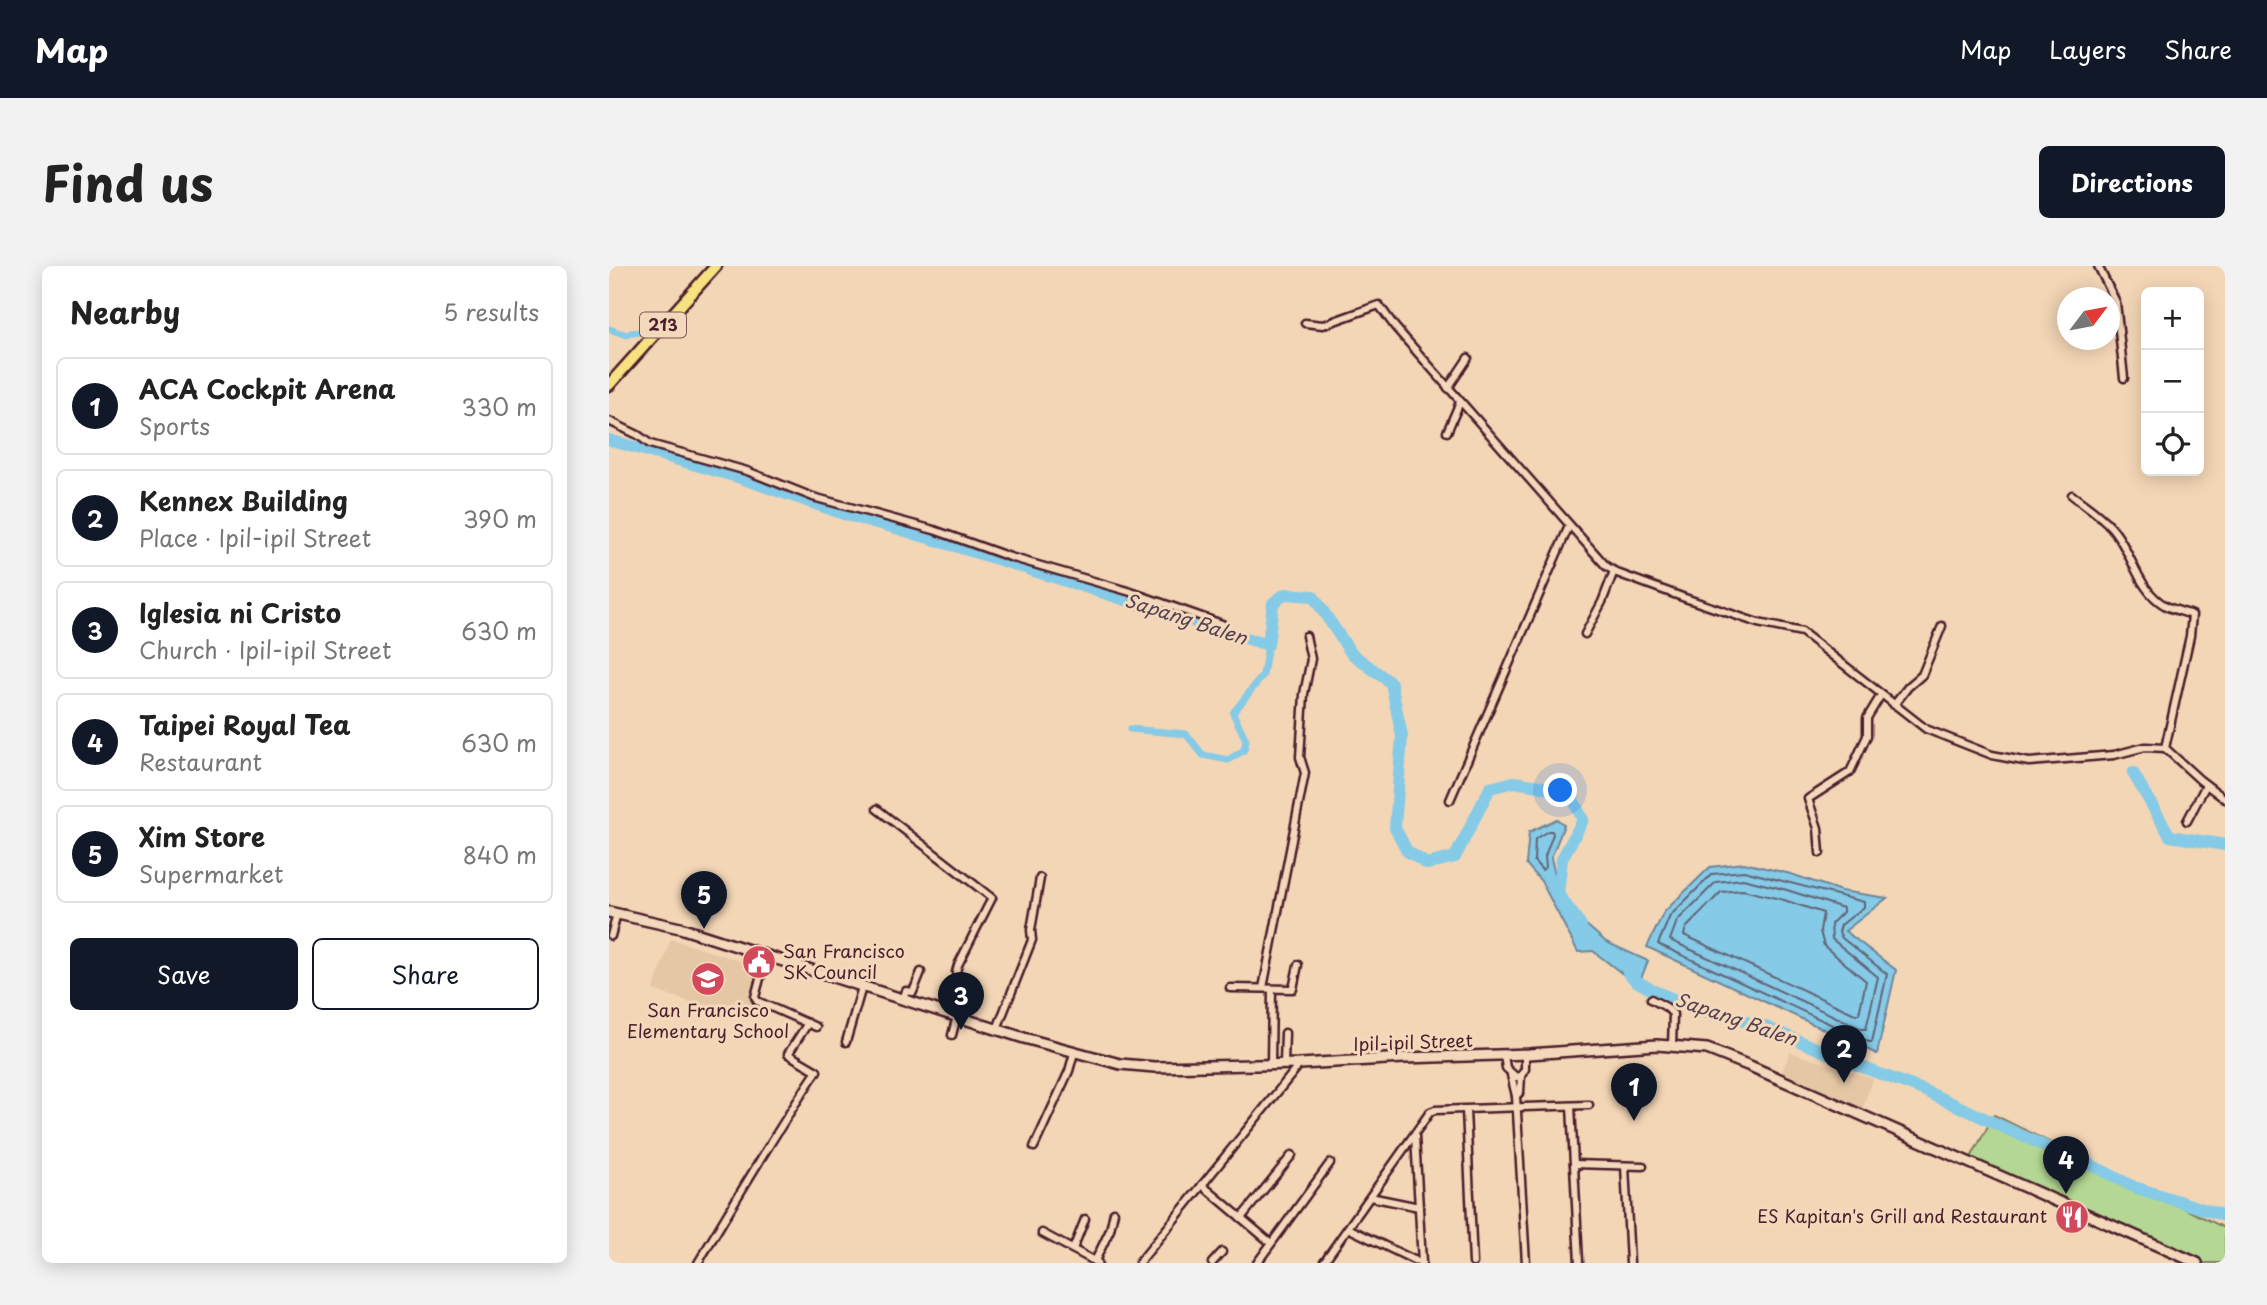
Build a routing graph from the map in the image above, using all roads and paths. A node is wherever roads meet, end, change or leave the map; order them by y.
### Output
1 (716, 266) edge
2 (2098, 266) edge
3 (1305, 323) dead end
4 (1468, 358) dead end
5 (2124, 378) dead end
6 (609, 385) edge
7 (1448, 387) junction
8 (1460, 402) junction
9 (609, 421) edge
10 (1447, 432) dead end
11 (2072, 495) dead end
12 (1569, 526) junction
13 (1614, 571) junction
14 (1222, 624) dead end
15 (1943, 626) dead end
16 (1585, 634) dead end
17 (1305, 636) dead end
18 (1881, 695) junction
19 (1894, 705) junction
20 (2165, 748) junction
21 (2206, 785) junction
22 (2225, 799) edge
23 (1450, 800) dead end
24 (877, 809) dead end
25 (2187, 821) dead end
26 (1820, 853) dead end
27 (1040, 878) dead end
28 (613, 913) edge
29 (611, 936) dead end
30 (766, 956) junction
31 (1298, 965) dead end
32 (921, 972) dead end
33 (862, 987) junction
34 (1230, 988) dead end
35 (1262, 988) junction
36 (1272, 989) junction
37 (902, 999) junction
38 (1651, 999) dead end
39 (953, 1015) junction
40 (808, 1023) junction
41 (816, 1027) dead end
42 (996, 1029) junction
43 (1285, 1033) dead end
44 (951, 1035) dead end
45 (846, 1042) dead end
46 (1672, 1046) junction
47 (1074, 1053) junction
48 (1525, 1054) junction
49 (1504, 1055) junction
50 (1284, 1064) junction
51 (1300, 1064) junction
52 (1271, 1065) junction
53 (1511, 1075) junction
54 (1521, 1076) junction
55 (1516, 1096) junction
56 (1590, 1105) dead end
57 (1571, 1106) junction
58 (1518, 1108) junction
59 (1465, 1110) junction
60 (1415, 1134) junction
61 (1034, 1147) dead end
62 (1292, 1155) dead end
63 (1330, 1163) dead end
64 (1574, 1164) junction
65 (1625, 1166) junction
66 (1643, 1166) dead end
67 (1202, 1185) junction
68 (1370, 1197) junction
69 (1419, 1207) junction
70 (1114, 1212) dead end
71 (1241, 1218) junction
72 (1086, 1219) dead end
73 (1348, 1228) junction
74 (1042, 1233) dead end
75 (1271, 1243) junction
76 (1073, 1249) junction
77 (1222, 1252) dead end
78 (1097, 1262) edge
79 (1326, 1262) edge
80 (698, 1263) edge
81 (1139, 1263) edge
82 (1212, 1263) edge
83 (1257, 1263) edge
84 (1421, 1263) edge
85 (1473, 1263) edge
86 (1526, 1263) edge
87 (1579, 1263) edge
88 (1630, 1263) edge
89 (2197, 1263) edge

1 - 6 main road, 213
2 - 5 street
3 - 7 street
4 - 7 street
7 - 8 street
8 - 10 street
8 - 12 street
9 - 14 street
11 - 20 street
12 - 13 street
12 - 23 street
13 - 16 street
13 - 18 street
15 - 19 street
17 - 35 street
18 - 19 street
18 - 26 street
19 - 20 street
20 - 21 street
21 - 22 street
21 - 25 street
24 - 39 street
27 - 42 street
28 - 29 street
28 - 30 street, Ipil-ipil Street
30 - 33 street, Ipil-ipil Street
30 - 40 street
31 - 36 street
32 - 37 street
33 - 37 street, Ipil-ipil Street
33 - 45 street
34 - 35 street
35 - 36 street
36 - 52 street
37 - 39 street, Ipil-ipil Street
38 - 46 street
39 - 42 street, Ipil-ipil Street
39 - 44 street
40 - 41 street
40 - 80 street
42 - 47 street, Ipil-ipil Street
43 - 50 street
46 - 48 street, Ipil-ipil Street
46 - 89 street, Ipil-ipil Street
47 - 52 street, Ipil-ipil Street
47 - 61 street
48 - 49 street, Ipil-ipil Street
48 - 54 street
49 - 51 street, Ipil-ipil Street
49 - 53 street
50 - 51 street, Ipil-ipil Street
50 - 52 street, Ipil-ipil Street
51 - 67 street
53 - 54 street
53 - 55 street
54 - 55 street
55 - 58 street
56 - 57 street
57 - 58 street
57 - 64 street
58 - 59 street
58 - 86 street
59 - 60 street
59 - 85 street
60 - 68 street
60 - 69 street
62 - 71 street
63 - 75 street
64 - 65 street
64 - 87 street
65 - 66 street
65 - 88 street
67 - 71 street
67 - 81 street
68 - 69 street
68 - 73 street
69 - 84 street
70 - 78 street
71 - 75 street
72 - 76 street
73 - 79 street
73 - 84 street
74 - 76 street
75 - 83 street
76 - 78 street
77 - 82 street

